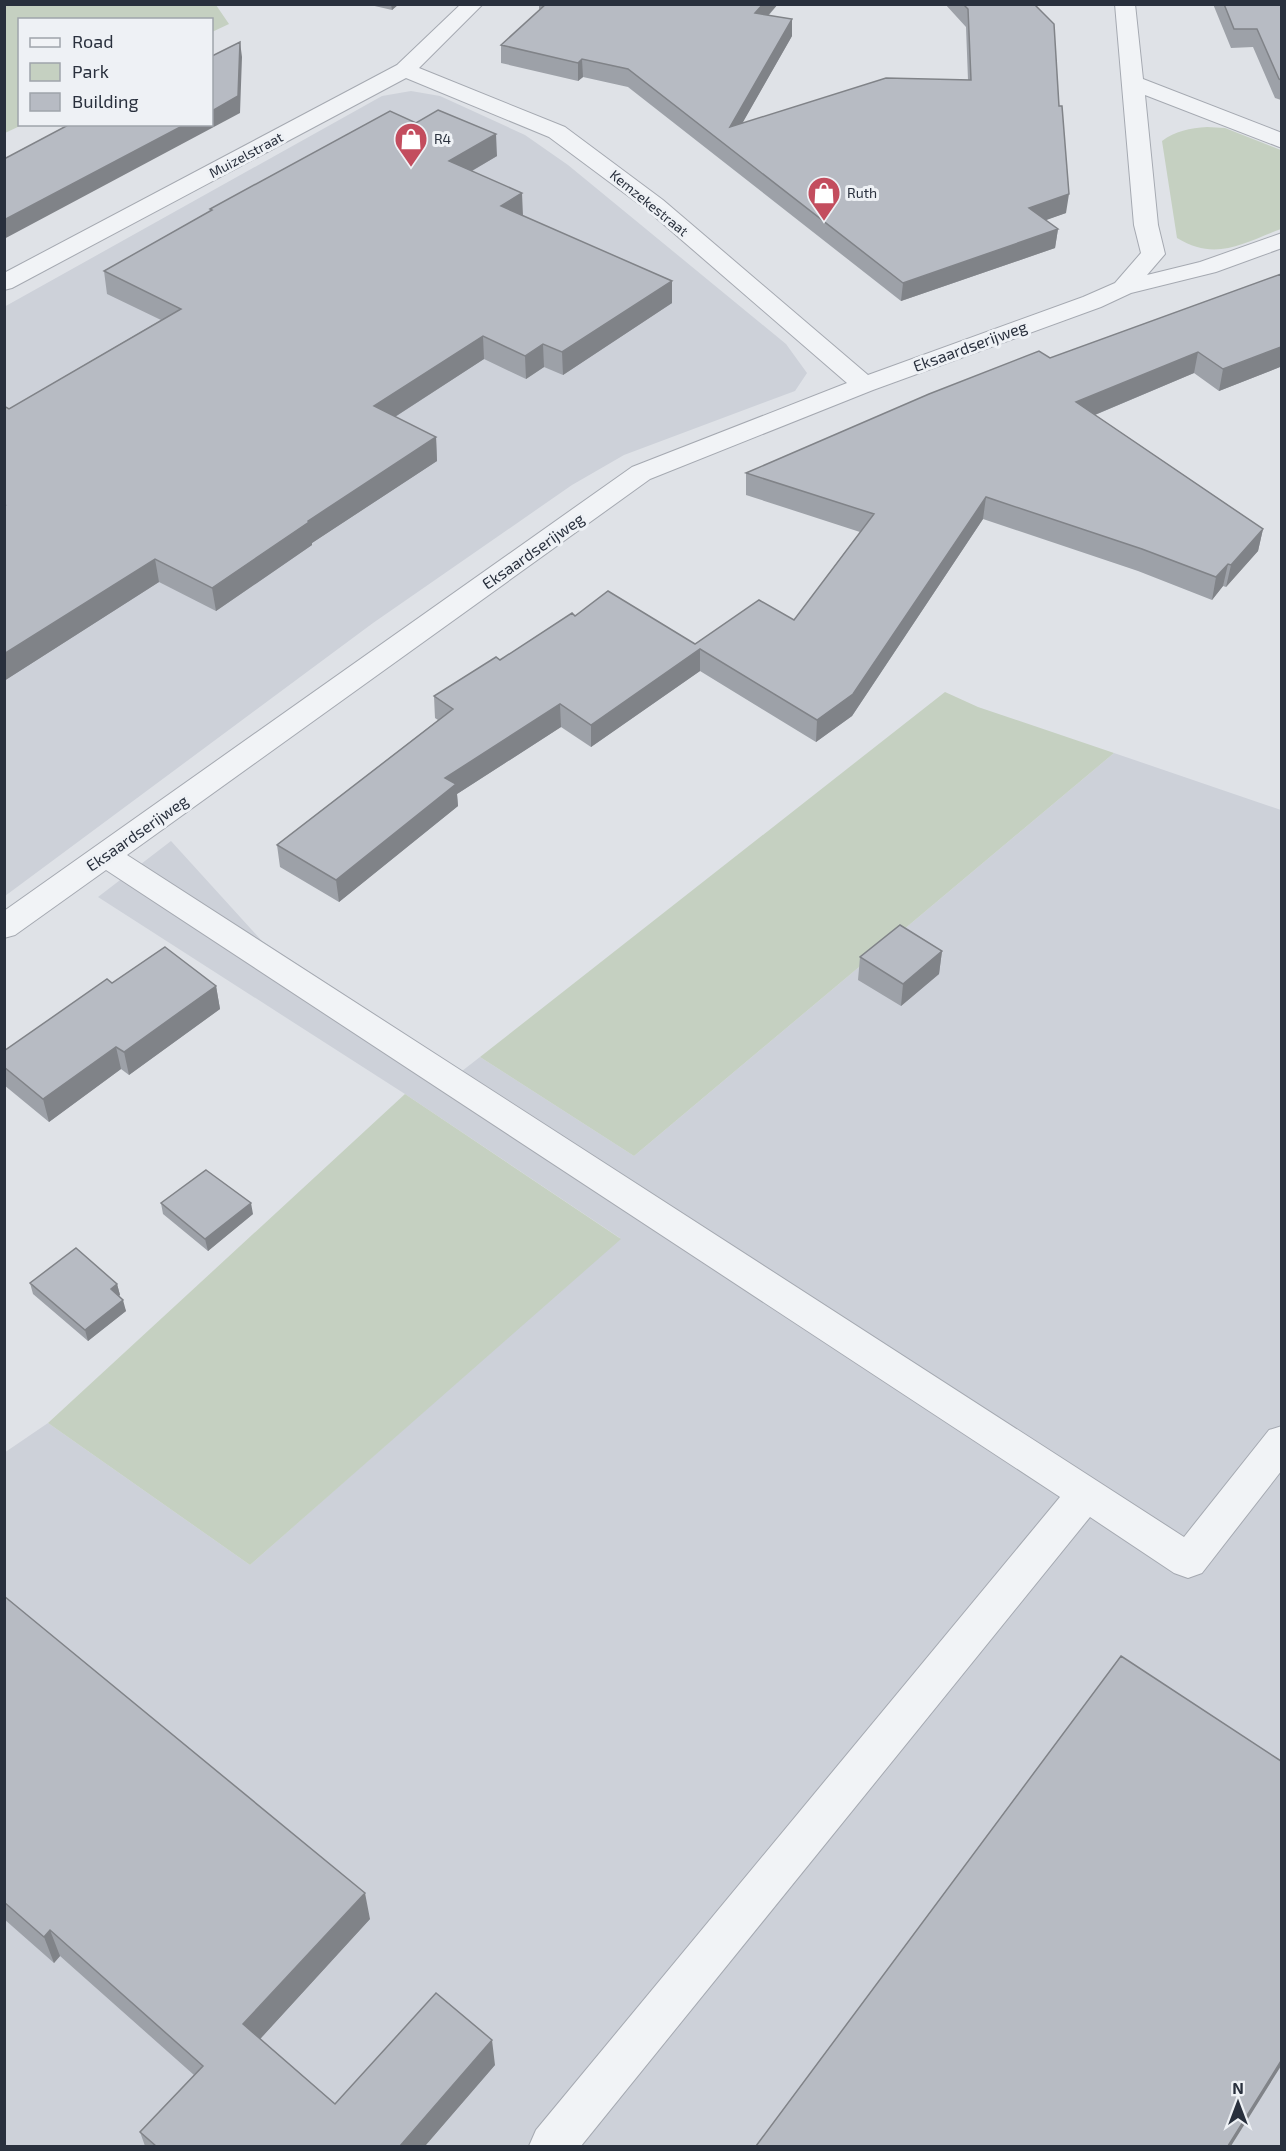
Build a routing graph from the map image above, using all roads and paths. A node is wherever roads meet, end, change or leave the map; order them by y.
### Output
1 (473, 4) edge
2 (1125, 4) edge
3 (405, 70) junction
4 (1133, 83) junction
5 (1281, 141) edge
6 (1281, 240) edge
7 (4, 283) edge
8 (1123, 288) junction
9 (864, 385) junction
10 (105, 855) junction
11 (4, 927) edge
12 (1281, 1441) edge
13 (1086, 1494) junction
14 (552, 2146) edge

1 - 3 street, Muizelstraat
2 - 4 street, Eksaardserijweg
3 - 7 street, Muizelstraat
3 - 9 street, Kemzekestraat
4 - 5 street
4 - 8 street, Eksaardserijweg
6 - 8 street, Eksaardserijweg
8 - 9 street, Eksaardserijweg
9 - 10 street, Eksaardserijweg
10 - 11 street, Eksaardserijweg
10 - 13 street
12 - 13 street
13 - 14 street

